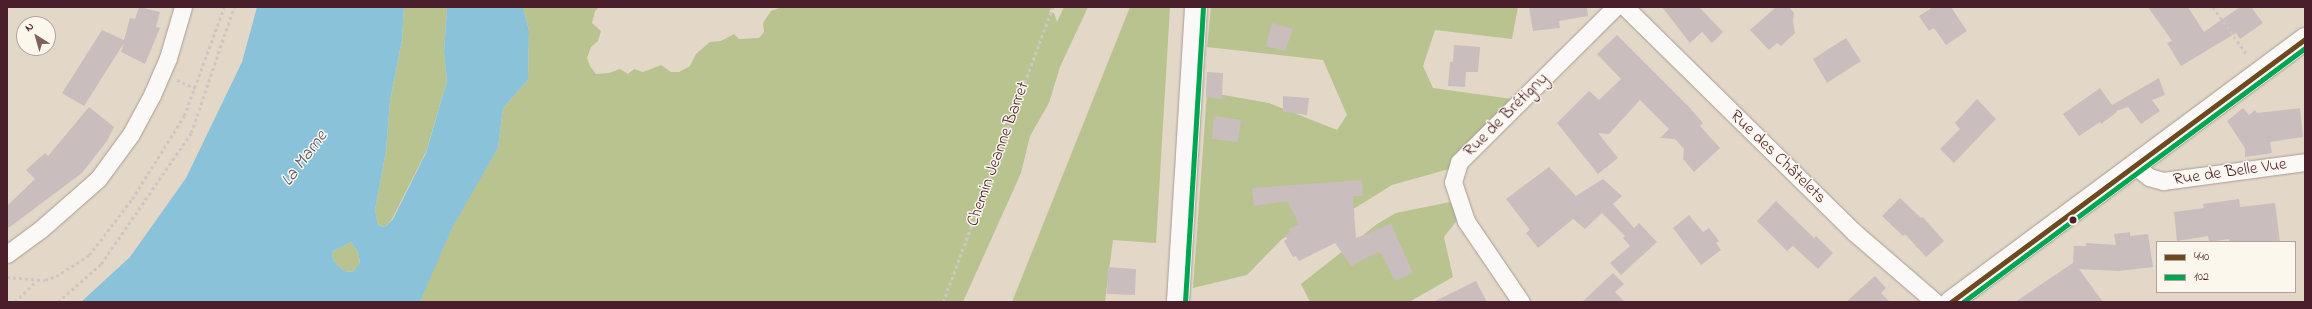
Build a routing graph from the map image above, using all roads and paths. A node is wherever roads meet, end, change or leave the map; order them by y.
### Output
1 (183, 7) edge
2 (224, 7) edge
3 (234, 7) edge
4 (1053, 7) edge
5 (1196, 7) edge
6 (1615, 7) edge
7 (1625, 7) edge
8 (2213, 7) edge
9 (2305, 39) edge
10 (2260, 73) junction
11 (171, 78) dead end
12 (195, 88) junction
13 (2305, 162) edge
14 (2135, 166) junction
15 (7, 254) edge
16 (7, 277) edge
17 (37, 281) junction
18 (15, 302) edge
19 (58, 302) edge
20 (943, 302) edge
21 (1178, 302) edge
22 (1521, 302) edge
23 (1935, 302) edge
24 (1951, 302) edge

1 - 15 street
2 - 12 path
3 - 19 path
4 - 20 path, Chemin Jeanne Barret
5 - 21 main road
6 - 22 street, Rue de Brétigny
7 - 23 street, Rue des Châtelets
8 - 10 path
9 - 10 main road
10 - 14 main road
11 - 12 path
12 - 17 path
13 - 14 street, Rue de Belle Vue
14 - 24 main road
16 - 17 path
17 - 18 path

